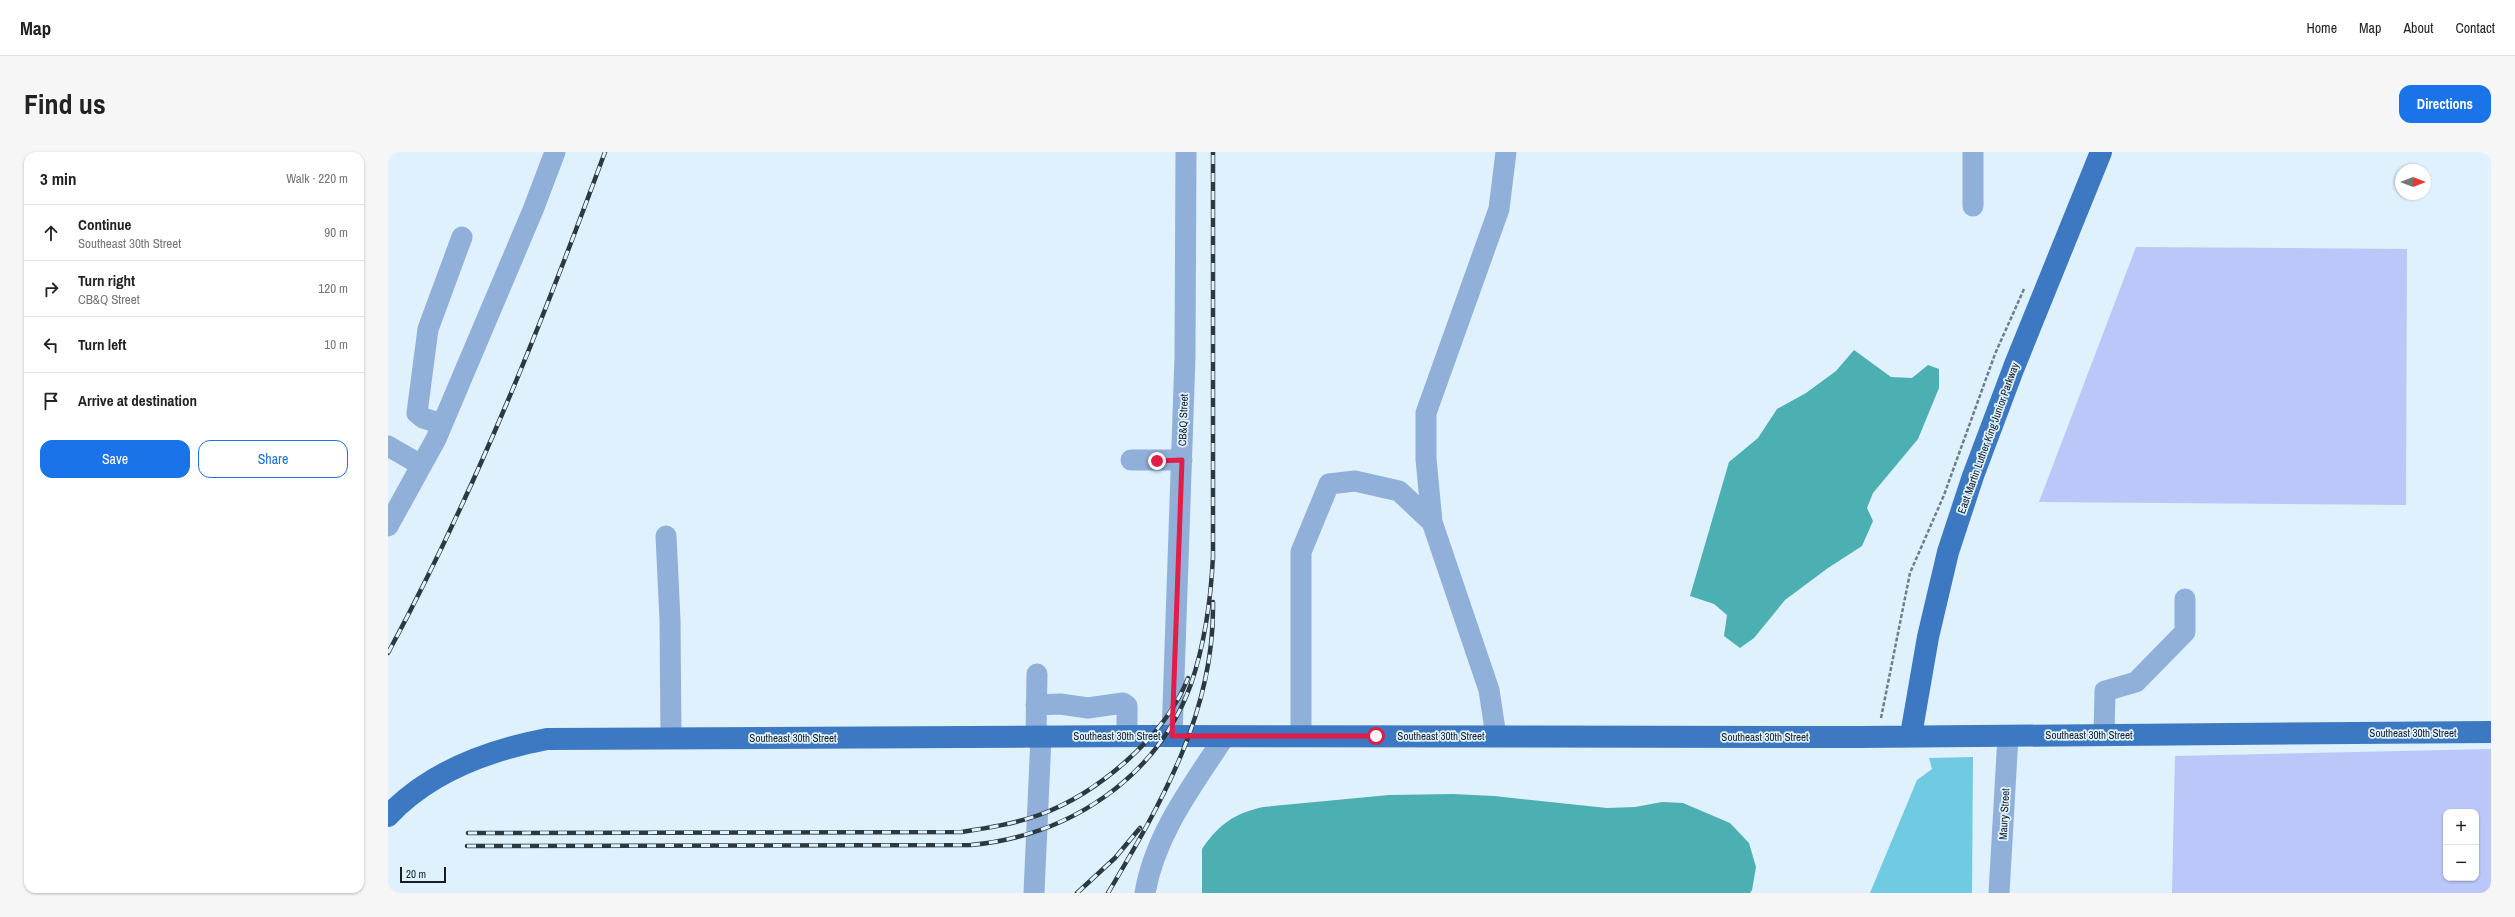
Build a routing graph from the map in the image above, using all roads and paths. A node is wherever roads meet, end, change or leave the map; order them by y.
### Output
1 (555, 152) edge
2 (1186, 152) edge
3 (1506, 152) edge
4 (1973, 152) edge
5 (2101, 152) edge
6 (1973, 206) dead end
7 (462, 237) dead end
8 (442, 424) junction
9 (388, 446) edge
10 (1131, 460) dead end
11 (1182, 460) junction
12 (421, 466) junction
13 (1432, 522) junction
14 (388, 526) edge
15 (666, 536) dead end
16 (2185, 599) dead end
17 (1037, 674) dead end
18 (1036, 705) junction
19 (2491, 732) edge
20 (1911, 735) junction
21 (2104, 735) junction
22 (1127, 736) junction
23 (1172, 736) junction
24 (1225, 736) junction
25 (1301, 736) junction
26 (1496, 736) junction
27 (2008, 736) junction
28 (1038, 737) junction
29 (671, 738) junction
30 (388, 816) edge
31 (1034, 893) edge
32 (1145, 893) edge
33 (1999, 893) edge

1 - 8 street
2 - 11 street, CB&Q Street
3 - 13 street
4 - 6 street
5 - 20 main road, East Martin Luther King Junior Parkway
7 - 8 street
8 - 12 street
9 - 12 street
10 - 11 street
11 - 23 street, CB&Q Street
12 - 14 street
13 - 25 street
13 - 26 street
15 - 29 street
16 - 21 street
17 - 18 street
18 - 22 street
18 - 28 street
19 - 21 main road, Southeast 30th Street
20 - 26 main road, Southeast 30th Street
20 - 27 main road, Southeast 30th Street
21 - 27 main road, Southeast 30th Street
22 - 23 main road, Southeast 30th Street
22 - 28 main road, Southeast 30th Street
23 - 24 main road, Southeast 30th Street
24 - 25 main road, Southeast 30th Street
24 - 32 street
25 - 26 main road, Southeast 30th Street
27 - 33 street, Maury Street
28 - 29 main road, Southeast 30th Street
28 - 31 street
29 - 30 main road, Southeast 30th Street

